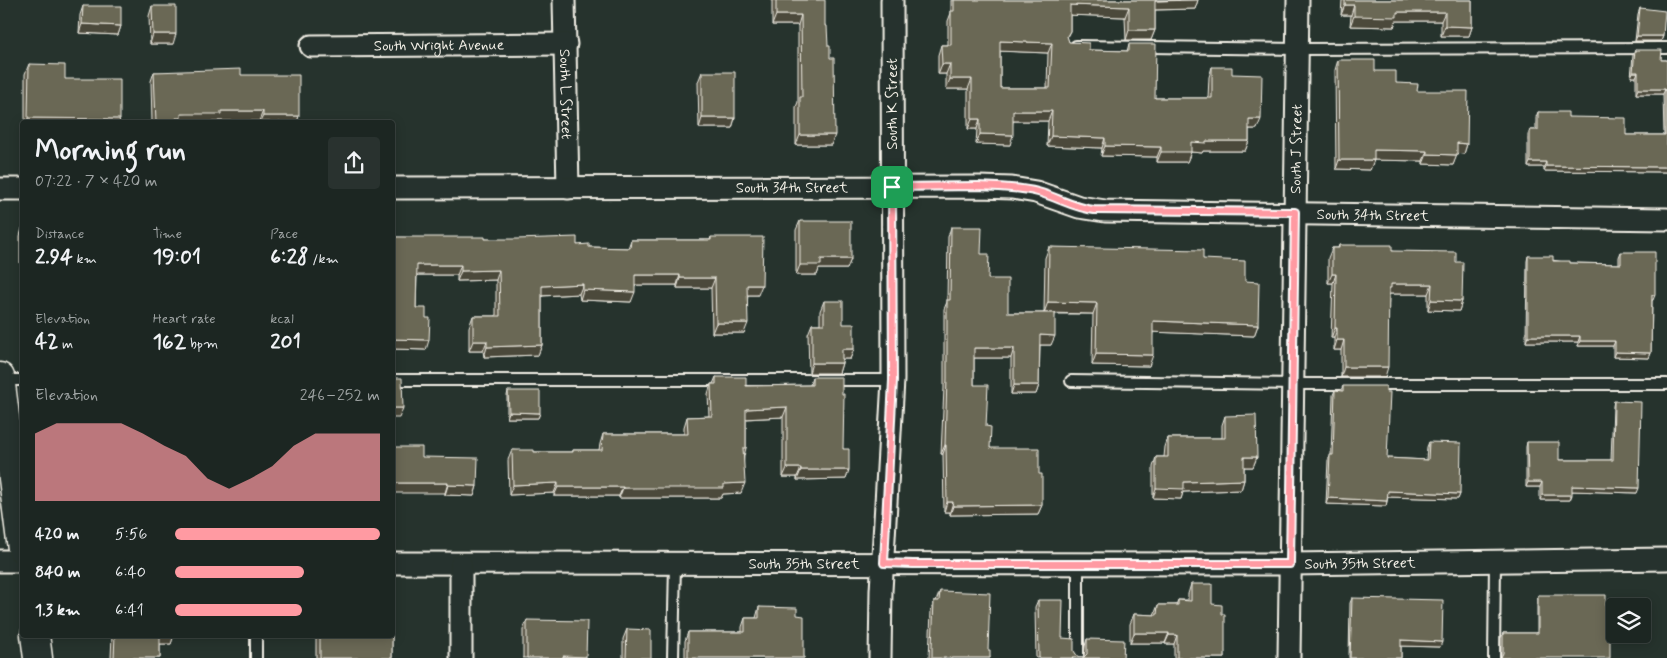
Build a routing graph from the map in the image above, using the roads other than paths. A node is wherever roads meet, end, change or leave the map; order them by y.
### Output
1 (564, 0) edge
2 (892, 0) edge
3 (1298, 0) edge
4 (566, 44) junction
5 (311, 46) dead end
6 (1070, 46) edge
7 (1297, 48) junction
8 (1667, 48) edge
9 (892, 187) junction
10 (395, 188) edge
11 (568, 188) junction
12 (0, 189) edge
13 (20, 189) edge
14 (1295, 212) junction
15 (1667, 218) edge
16 (0, 379) edge
17 (20, 380) edge
18 (395, 380) edge
19 (893, 380) junction
20 (1071, 381) dead end
21 (1293, 384) junction
22 (1667, 384) edge
23 (20, 534) edge
24 (1667, 559) edge
25 (0, 560) edge
26 (20, 560) edge
27 (1495, 561) junction
28 (395, 563) edge
29 (884, 563) junction
30 (461, 564) junction
31 (675, 564) junction
32 (1290, 564) junction
33 (1078, 565) junction
34 (35, 638) edge
35 (256, 638) edge
36 (38, 658) edge
37 (256, 658) edge
38 (461, 658) edge
39 (673, 658) edge
40 (880, 658) edge
41 (1078, 658) edge
42 (1289, 658) edge
43 (1494, 658) edge

1 - 4 street, South L Street
2 - 9 street, South K Street
3 - 7 street, South J Street
4 - 5 street, South Wright Avenue
4 - 11 street, South L Street
6 - 7 lane
7 - 8 lane
7 - 14 street, South J Street
9 - 11 street, South 34th Street
9 - 14 street, South 34th Street
9 - 19 street, South K Street
10 - 11 street, South 34th Street
12 - 13 street
14 - 15 street, South 34th Street
14 - 21 street, South J Street
16 - 17 lane
16 - 23 street
18 - 19 lane
19 - 29 street, South K Street
20 - 21 lane
21 - 22 lane
21 - 32 street, South J Street
24 - 27 street, South 35th Street
25 - 26 street
27 - 32 street, South 35th Street
27 - 43 lane
28 - 30 street, South 35th Street
29 - 31 street, South 35th Street
29 - 33 street, South 35th Street
29 - 40 street, South K Street
30 - 31 street, South 35th Street
30 - 38 street
31 - 39 lane
32 - 33 street, South 35th Street
32 - 42 street, South J Street
33 - 41 lane
34 - 36 street
35 - 37 lane

